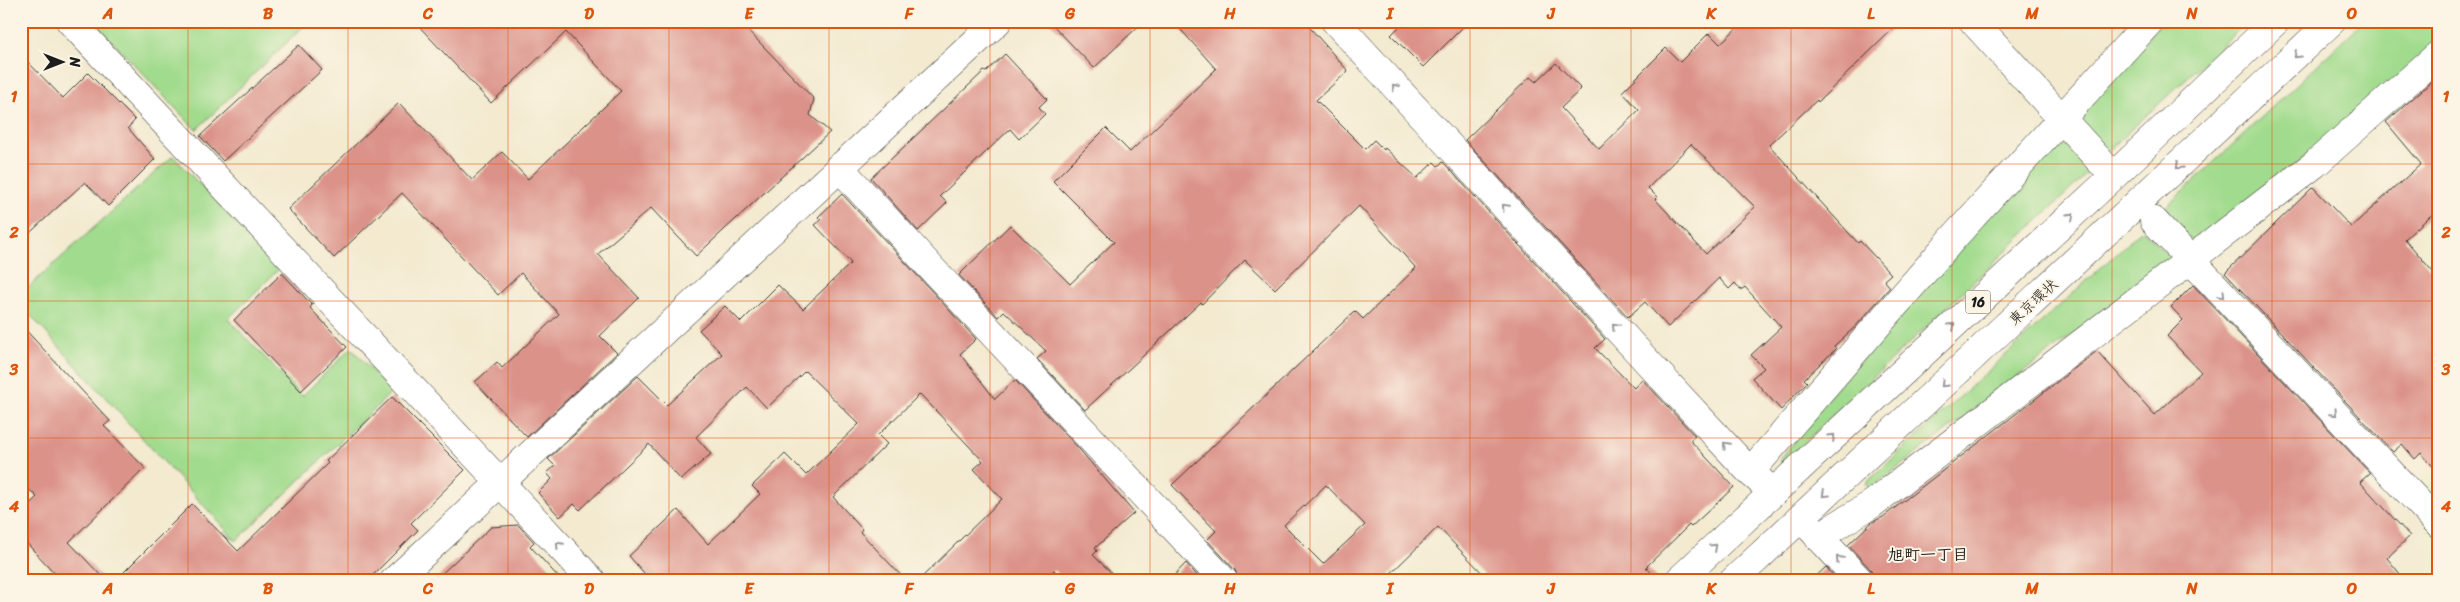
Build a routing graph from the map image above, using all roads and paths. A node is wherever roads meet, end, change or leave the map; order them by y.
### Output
1 (70, 21) edge
2 (998, 21) edge
3 (1335, 21) edge
4 (1973, 21) edge
5 (2150, 21) edge
6 (2276, 21) edge
7 (2332, 21) edge
8 (2439, 54) edge
9 (2061, 117) junction
10 (2101, 162) tunnel mouth
11 (839, 167) junction
12 (2154, 221) tunnel mouth
13 (2189, 260) junction
14 (1750, 472) junction
15 (499, 482) junction
16 (1773, 492) junction
17 (1800, 517) junction
18 (2439, 524) edge
19 (1818, 537) junction
20 (394, 581) edge
21 (592, 581) edge
22 (1224, 581) edge
23 (1678, 581) edge
24 (1733, 581) edge
25 (1860, 581) edge

1 - 15 main road
2 - 11 main road
14 -> 3 main road
4 - 9 main road
5 - 9 main road
16 -> 6 main road, 16
7 -> 17 main road, 東京環状 / 16
8 - 13 main road
9 - 10 main road
9 - 14 main road
11 - 15 main road
11 - 22 main road
12 - 13 main road
13 -> 18 main road
13 - 19 main road
14 - 16 main road
15 - 20 main road
21 -> 15 main road
23 -> 16 main road, 16
17 - 19 main road
17 - 24 main road, 東京環状 / 16
25 -> 19 main road

